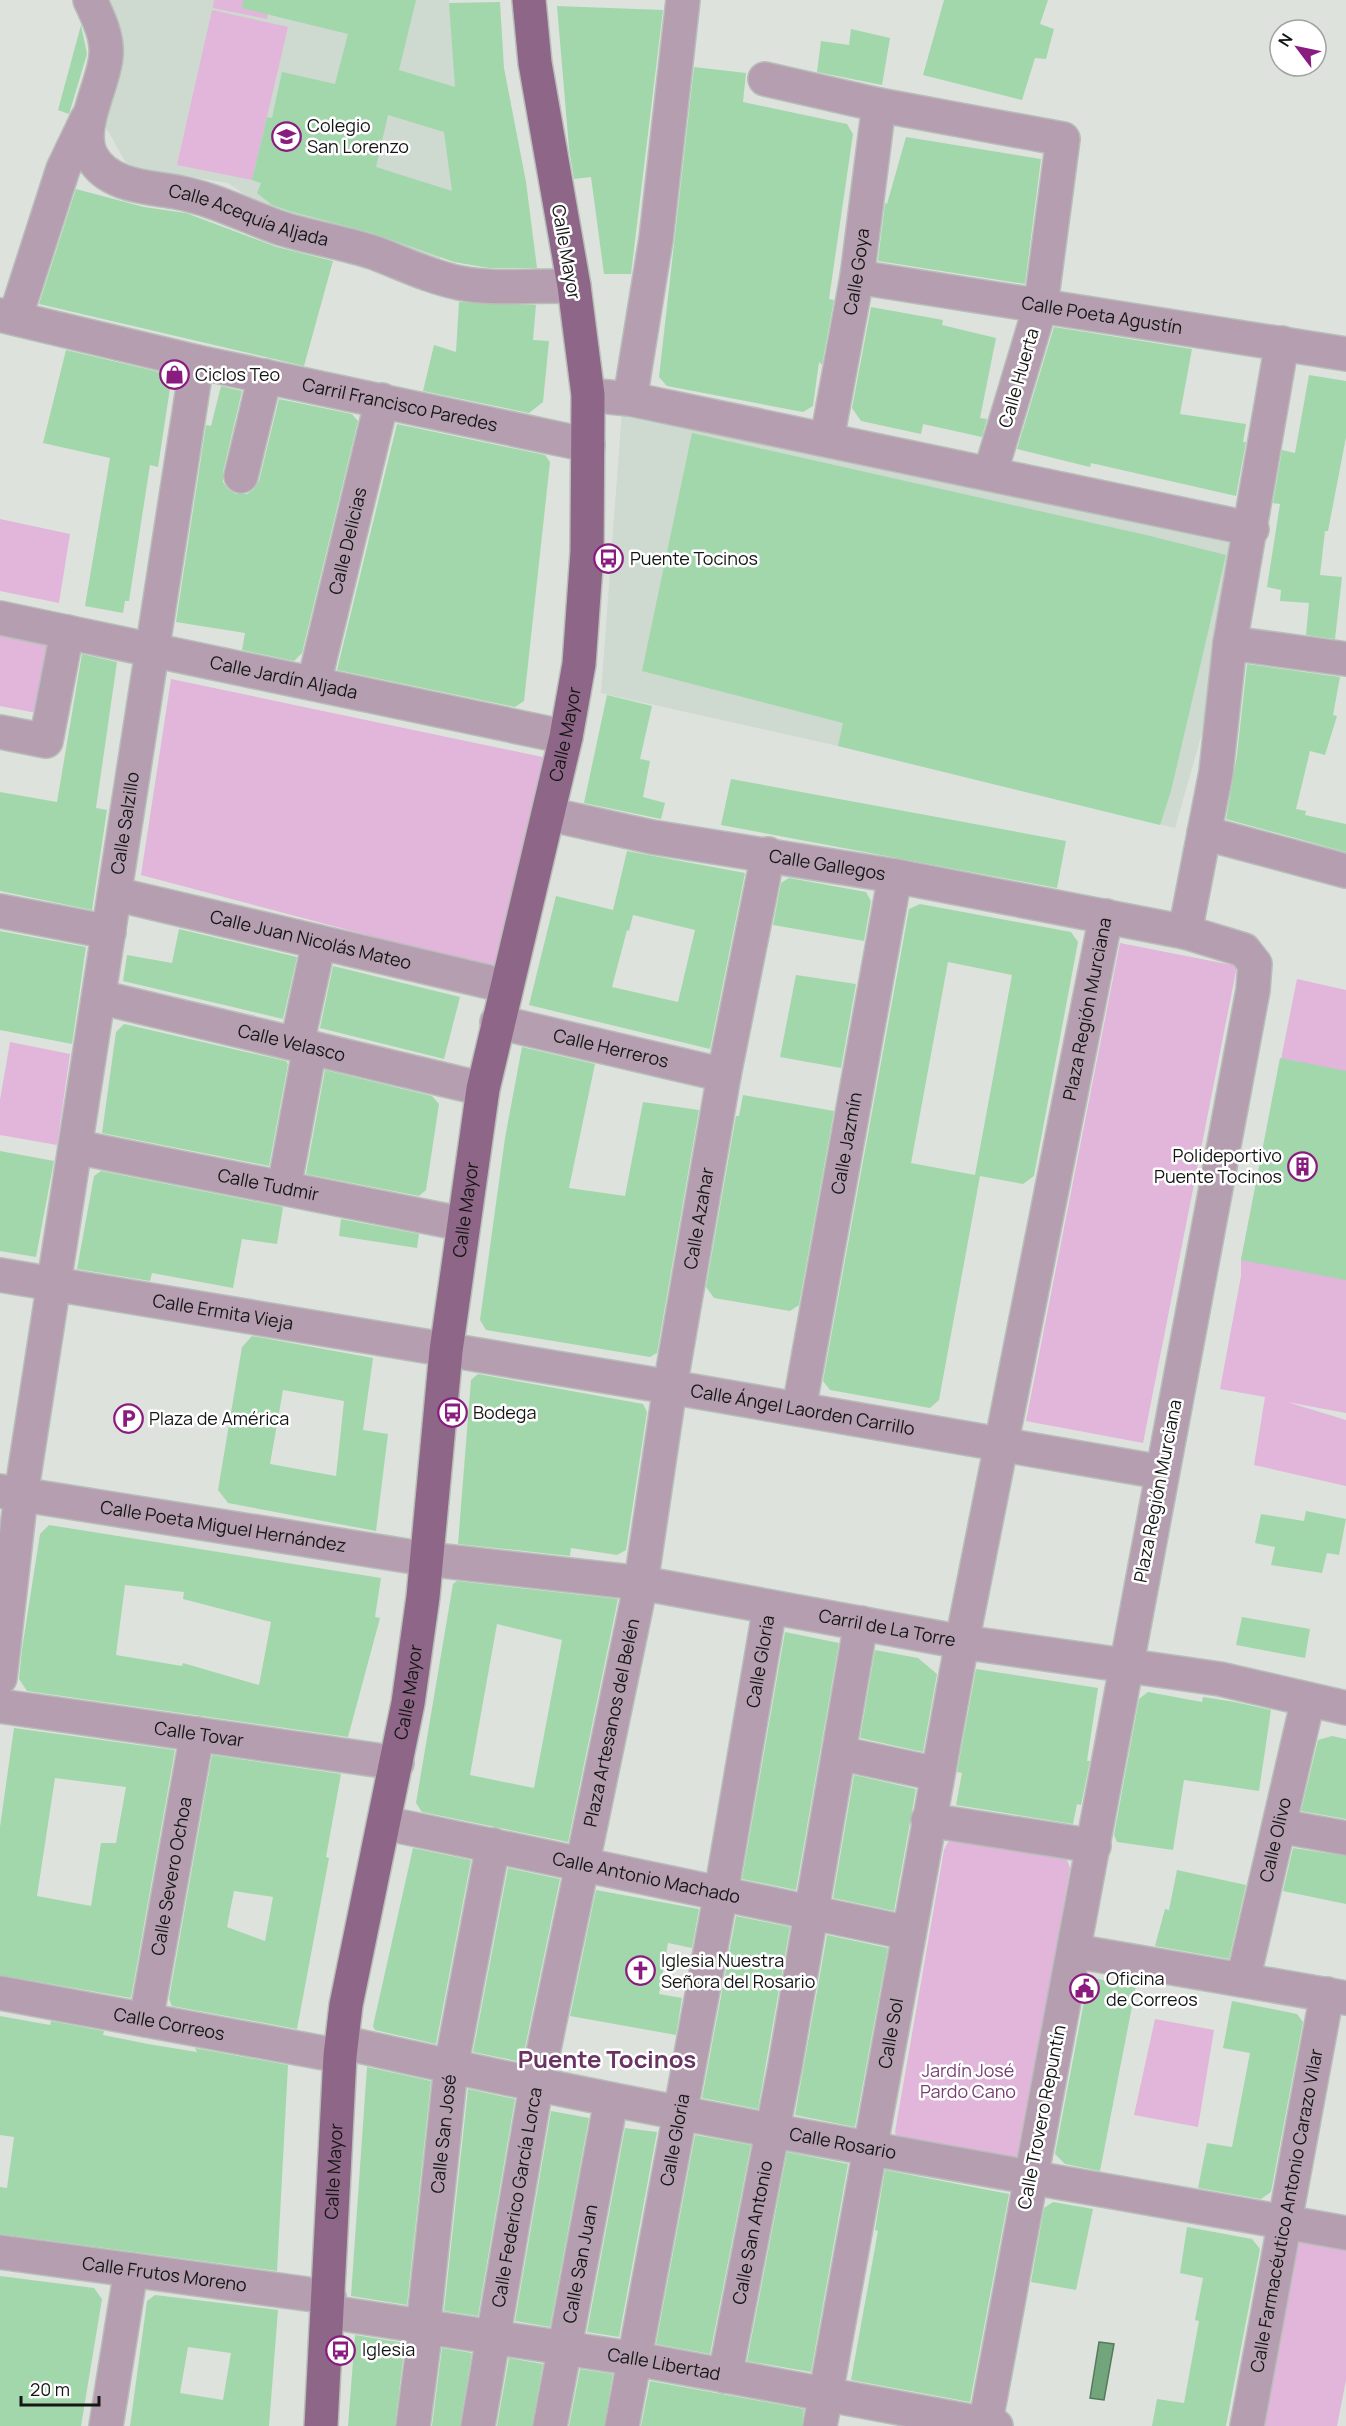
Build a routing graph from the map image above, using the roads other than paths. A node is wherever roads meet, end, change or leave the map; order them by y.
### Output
1 (90, 0) edge
2 (530, 0) edge
3 (678, 0) edge
4 (765, 80) dead end
5 (879, 105) junction
6 (91, 112) junction
7 (857, 277) junction
8 (574, 286) junction
9 (1041, 304) junction
10 (8, 316) edge
11 (1282, 344) junction
12 (1346, 354) edge
13 (197, 362) junction
14 (265, 376) junction
15 (588, 395) junction
16 (630, 399) junction
17 (382, 400) junction
18 (827, 439) junction
19 (588, 445) junction
20 (990, 474) junction
21 (241, 476) dead end
22 (1252, 529) junction
23 (0, 618) edge
24 (67, 632) junction
25 (1230, 643) junction
26 (154, 649) junction
27 (1346, 659) edge
28 (314, 683) junction
29 (0, 732) edge
30 (566, 737) junction
31 (548, 814) junction
32 (1204, 833) junction
33 (768, 854) junction
34 (1346, 871) edge
35 (895, 876) junction
36 (116, 894) junction
37 (0, 912) edge
38 (1107, 916) junction
39 (109, 932) junction
40 (1185, 932) junction
41 (319, 942) junction
42 (506, 986) junction
43 (99, 997) junction
44 (497, 1022) junction
45 (303, 1046) junction
46 (724, 1075) junction
47 (483, 1089) junction
48 (76, 1147) junction
49 (284, 1188) junction
50 (463, 1224) junction
51 (0, 1275) edge
52 (54, 1285) junction
53 (446, 1351) junction
54 (670, 1386) junction
55 (799, 1409) junction
56 (1002, 1445) junction
57 (1161, 1472) junction
58 (10, 1493) edge
59 (426, 1559) junction
60 (641, 1583) junction
61 (770, 1607) junction
62 (861, 1623) junction
63 (962, 1642) junction
64 (1124, 1665) junction
65 (0, 1678) edge
66 (1308, 1700) junction
67 (0, 1706) edge
68 (1346, 1708) edge
69 (197, 1734) junction
70 (839, 1753) junction
71 (397, 1763) junction
72 (937, 1774) junction
73 (928, 1820) junction
74 (384, 1823) junction
75 (1279, 1826) junction
76 (1346, 1838) edge
77 (493, 1845) junction
78 (1094, 1846) junction
79 (584, 1864) junction
80 (721, 1893) junction
81 (811, 1912) junction
82 (909, 1933) junction
83 (1074, 1951) junction
84 (1244, 1980) junction
85 (0, 1993) edge
86 (1336, 1996) edge
87 (146, 2020) junction
88 (341, 2049) junction
89 (451, 2067) junction
90 (536, 2086) junction
91 (611, 2100) junction
92 (679, 2113) junction
93 (772, 2131) junction
94 (868, 2150) junction
95 (1030, 2176) junction
96 (1284, 2222) junction
97 (1346, 2233) edge
98 (0, 2252) edge
99 (131, 2270) junction
100 (329, 2304) junction
101 (426, 2327) junction
102 (493, 2337) junction
103 (565, 2348) junction
104 (636, 2359) junction
105 (724, 2376) junction
106 (826, 2394) junction
107 (989, 2425) edge
108 (106, 2426) edge
109 (321, 2426) edge
110 (413, 2426) edge
111 (478, 2426) edge
112 (550, 2426) edge
113 (622, 2426) edge
114 (820, 2426) edge
115 (1246, 2426) edge

1 - 6 street, Calle Acequía Aljada
2 - 8 main road, Calle Mayor
3 - 16 street
4 - 5 street
5 - 7 street, Calle Goya
5 - 9 street, Calle Huerta
6 - 8 street, Calle Acequía Aljada
6 - 10 street
7 - 9 street, Calle Poeta Agustín
7 - 18 street, Calle Goya
8 - 15 main road, Calle Mayor
9 - 11 street, Calle Poeta Agustín
9 - 20 street, Calle Huerta
10 - 13 street, Carril Francisco Paredes
11 - 12 street, Calle Poeta Agustín
11 - 22 street
13 - 14 street, Carril Francisco Paredes
13 - 26 street, Calle Salzillo
14 - 17 street, Carril Francisco Paredes
14 - 21 street
15 - 16 street
15 - 19 main road, Calle Mayor
16 - 18 street
17 - 19 street, Carril Francisco Paredes
17 - 28 street, Calle Delicias
18 - 20 street
19 - 30 main road, Calle Mayor
20 - 22 street
22 - 25 street
23 - 24 street, Calle Jardín Aljada
24 - 26 street, Calle Jardín Aljada
24 - 29 street
25 - 27 street
25 - 32 street
26 - 28 street, Calle Jardín Aljada
26 - 36 street, Calle Salzillo
28 - 30 street, Calle Jardín Aljada
30 - 31 main road, Calle Mayor
31 - 33 street, Calle Gallegos
31 - 42 main road, Calle Mayor
32 - 34 street
32 - 40 street
33 - 35 street, Calle Gallegos
33 - 46 street, Calle Azahar
35 - 38 street, Calle Gallegos
35 - 55 street, Calle Jazmín
36 - 39 street, Calle Salzillo
36 - 41 street, Calle Juan Nicolás Mateo
37 - 39 street
38 - 40 street, Plaza Región Murciana
38 - 56 street, Plaza Región Murciana
39 - 43 street, Calle Salzillo
40 - 57 street, Plaza Región Murciana
41 - 42 street, Calle Juan Nicolás Mateo
41 - 45 street
42 - 44 main road, Calle Mayor
43 - 45 street, Calle Velasco
43 - 48 street, Calle Salzillo
44 - 46 street, Calle Herreros
44 - 47 main road, Calle Mayor
45 - 47 street, Calle Velasco
45 - 49 street
46 - 54 street, Calle Azahar
47 - 50 main road, Calle Mayor
48 - 49 street, Calle Tudmir
48 - 52 street, Calle Salzillo
49 - 50 street, Calle Tudmir
50 - 53 main road, Calle Mayor
51 - 52 street, Calle Ermita Vieja
52 - 53 street, Calle Ermita Vieja
52 - 58 street
53 - 54 street, Calle Ángel Laorden Carrillo
53 - 59 main road, Calle Mayor
54 - 55 street, Calle Ángel Laorden Carrillo
54 - 60 street, Calle Azahar
55 - 56 street, Calle Ángel Laorden Carrillo
56 - 57 street, Calle Ángel Laorden Carrillo
56 - 63 street, Plaza Región Murciana
57 - 64 street, Plaza Región Murciana
58 - 59 street, Calle Poeta Miguel Hernández
58 - 65 street
59 - 60 street, Carril de La Torre
59 - 71 main road, Calle Mayor
60 - 61 street, Carril de La Torre
60 - 79 street, Plaza Artesanos del Belén
61 - 62 street, Carril de La Torre
61 - 80 street, Calle Gloria
62 - 63 street, Carril de La Torre
62 - 70 street, Calle San Antonio
63 - 64 street, Carril de La Torre
63 - 72 street, Calle Sol
64 - 66 street, Carril de La Torre
64 - 78 street, Calle Trovero Repuntín
66 - 68 street, Carril de La Torre
66 - 75 street, Calle Olivo
67 - 69 street, Calle Tovar
69 - 71 street, Calle Tovar
69 - 87 street, Calle Severo Ochoa
70 - 72 street
70 - 81 street, Calle San Antonio
71 - 74 main road, Calle Mayor
72 - 73 street, Calle Sol
73 - 78 street
73 - 82 street, Calle Sol
74 - 77 street, Calle Antonio Machado
74 - 88 main road, Calle Mayor
75 - 76 street
75 - 84 street, Calle Olivo
77 - 79 street, Calle Antonio Machado
77 - 89 street, Calle San José
78 - 83 street, Calle Trovero Repuntín
79 - 80 street, Calle Antonio Machado
79 - 90 street, Calle Federico García Lorca
80 - 81 street, Calle Antonio Machado
80 - 92 street, Calle Gloria
81 - 82 street, Calle Antonio Machado
81 - 93 street, Calle San Antonio
82 - 94 street, Calle Sol
83 - 84 street
83 - 95 street, Calle Trovero Repuntín
84 - 86 street
85 - 87 street, Calle Correos
86 - 96 street, Calle Farmacéutico Antonio Carazo Vilar
87 - 88 street, Calle Correos
88 - 89 street, Calle Rosario
88 - 100 main road, Calle Mayor
89 - 90 street, Calle Rosario
89 - 101 street, Calle San José
90 - 91 street, Calle Rosario
90 - 102 street, Calle Federico García Lorca
91 - 92 street, Calle Rosario
91 - 103 street, Calle San Juan
92 - 93 street, Calle Rosario
92 - 104 street, Calle Gloria
93 - 94 street, Calle Rosario
93 - 105 street, Calle San Antonio
94 - 95 street, Calle Rosario
94 - 106 street, Calle Sol
95 - 96 street, Calle Rosario
95 - 107 street, Calle Trovero Repuntín
96 - 97 street, Calle Rosario
96 - 115 street, Calle Farmacéutico Antonio Carazo Vilar
98 - 99 street, Calle Frutos Moreno
99 - 100 street, Calle Frutos Moreno
99 - 108 street
100 - 101 street, Calle Libertad
100 - 109 main road, Calle Mayor
101 - 102 street, Calle Libertad
101 - 110 street, Calle San José
102 - 103 street, Calle Libertad
102 - 111 street, Calle Federico García Lorca
103 - 104 street, Calle Libertad
103 - 112 street, Calle San Juan
104 - 105 street, Calle Libertad
104 - 113 street, Calle Gloria
105 - 106 street, Calle Libertad
106 - 107 street, Calle Libertad
106 - 114 street, Calle Sol

